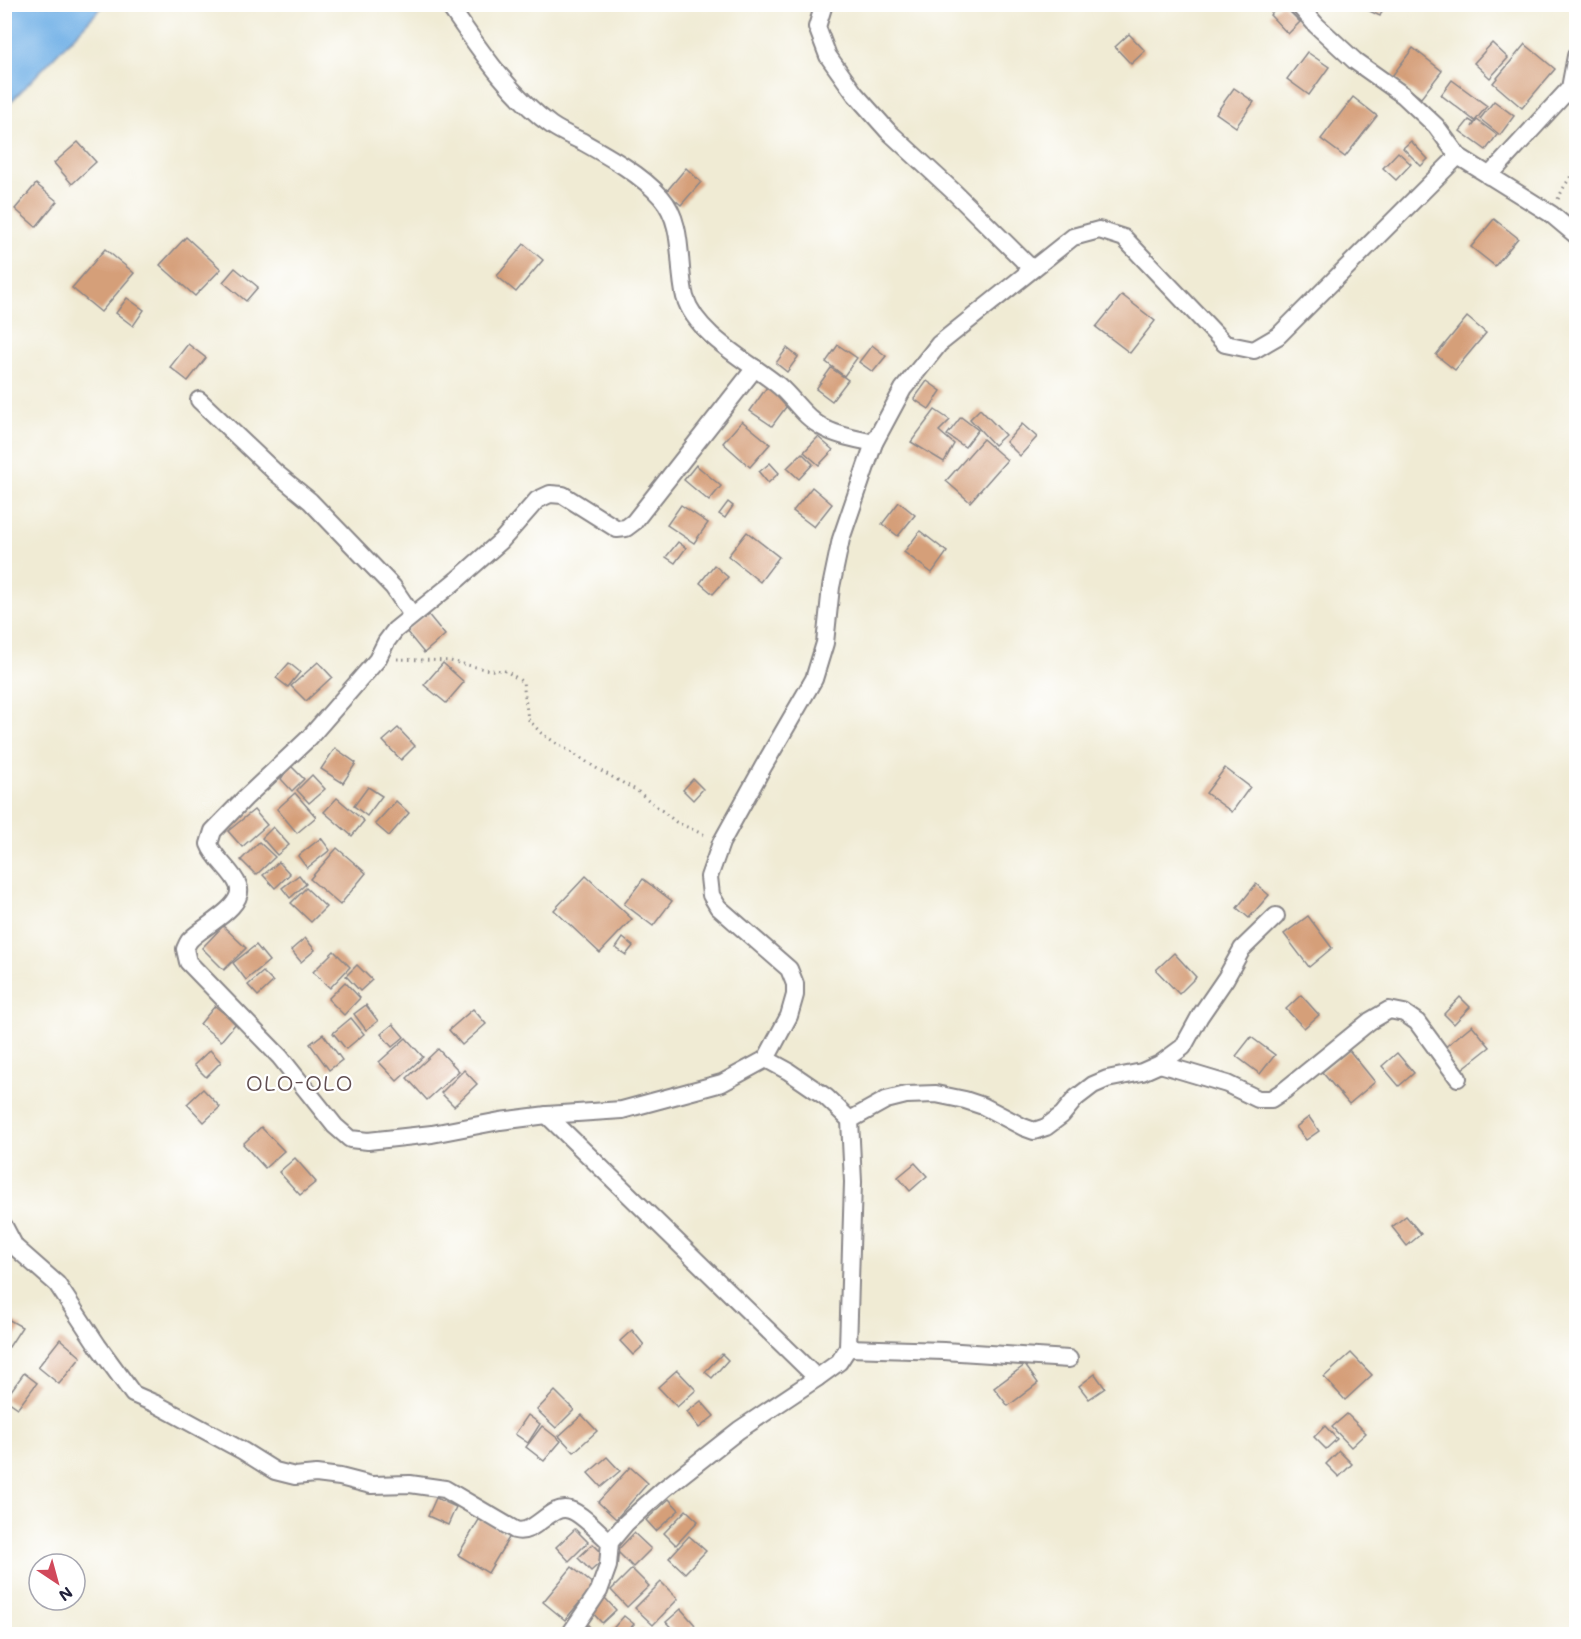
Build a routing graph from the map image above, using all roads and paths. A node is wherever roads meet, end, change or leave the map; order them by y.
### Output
1 (448, 4) edge
2 (824, 4) edge
3 (1298, 4) edge
4 (1576, 56) edge
5 (1573, 88) edge
6 (1458, 156) junction
7 (1576, 168) edge
8 (1489, 176) junction
9 (1551, 214) junction
10 (1576, 235) edge
11 (1032, 269) junction
12 (755, 368) junction
13 (199, 400) dead end
14 (874, 443) junction
15 (412, 615) junction
16 (377, 660) junction
17 (721, 843) junction
18 (1276, 916) dead end
19 (766, 1059) junction
20 (1160, 1064) junction
21 (1458, 1078) dead end
22 (547, 1115) junction
23 (850, 1120) junction
24 (4, 1226) edge
25 (10, 1252) edge
26 (848, 1348) junction
27 (1069, 1359) dead end
28 (818, 1378) junction
29 (610, 1542) junction
30 (570, 1635) edge

1 - 12 street
2 - 11 street
3 - 6 street
4 - 5 street
5 - 8 street
6 - 8 street
6 - 11 street
7 - 9 path
8 - 9 street
9 - 10 street
11 - 14 street
12 - 14 street
12 - 15 street
13 - 15 street
14 - 17 street
15 - 16 street
16 - 17 path
16 - 22 street
17 - 19 street
18 - 20 street
19 - 22 street
19 - 23 street
20 - 21 street
20 - 23 street
22 - 28 street
23 - 26 street
24 - 25 street
25 - 29 street
26 - 27 street
26 - 28 street
28 - 29 street
29 - 30 street

